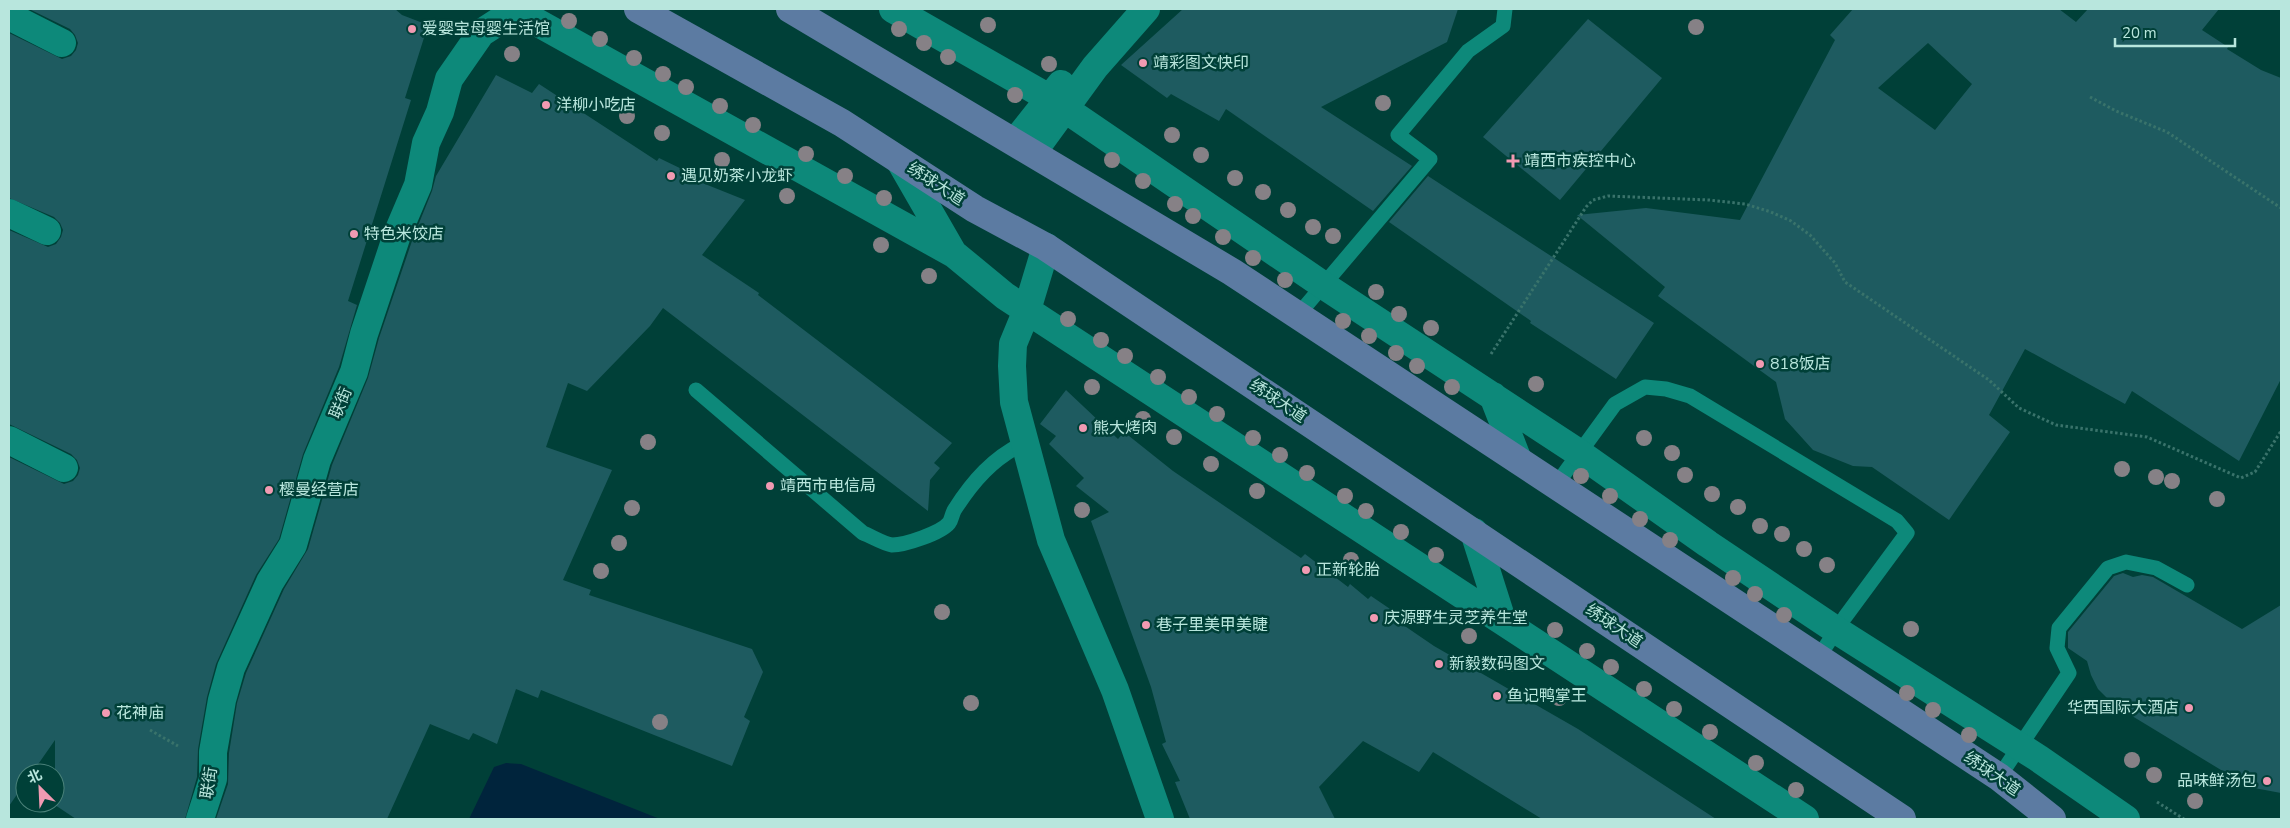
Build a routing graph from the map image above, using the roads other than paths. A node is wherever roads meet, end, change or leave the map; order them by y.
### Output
1 (516, 9) edge
2 (638, 9) edge
3 (790, 9) edge
4 (893, 9) edge
5 (1129, 9) edge
6 (1146, 9) edge
7 (1505, 9) edge
8 (9, 16) edge
9 (62, 43) dead end
10 (1057, 103) junction
11 (1024, 147) junction
12 (900, 161) junction
13 (9, 213) edge
14 (48, 231) dead end
15 (1046, 247) junction
16 (954, 254) junction
17 (1323, 285) junction
18 (1027, 310) junction
19 (1298, 315) junction
20 (696, 390) dead end
21 (1483, 390) junction
22 (9, 440) edge
23 (1024, 443) junction
24 (1579, 453) junction
25 (1518, 460) junction
26 (64, 468) dead end
27 (1556, 485) junction
28 (1474, 532) junction
29 (2187, 586) dead end
30 (1502, 620) junction
31 (1836, 630) junction
32 (1818, 658) junction
33 (2019, 748) junction
34 (1999, 777) junction
35 (200, 819) edge
36 (1160, 819) edge
37 (1804, 819) edge
38 (1902, 819) edge
39 (2052, 819) edge
40 (2126, 819) edge

1 - 16 street
1 - 35 street, 联街
2 - 12 main road, 绣球大道
3 - 11 main road, 绣球大道
4 - 10 street
5 - 10 street
6 - 10 street
7 - 17 lane
8 - 9 street
10 - 11 street
10 - 17 street
11 - 19 main road, 绣球大道
12 - 15 main road, 绣球大道
12 - 16 street
13 - 14 street
15 - 18 street
15 - 28 main road, 绣球大道
16 - 18 street
17 - 19 lane
17 - 21 street
18 - 23 street
18 - 30 street
19 - 25 main road, 绣球大道
20 - 23 lane
21 - 24 street
21 - 25 street
22 - 26 street
23 - 36 street
24 - 27 lane
24 - 31 street
24 - 31 lane
25 - 27 main road, 绣球大道
27 - 32 main road, 绣球大道
28 - 30 street
28 - 38 main road, 绣球大道
29 - 33 lane
30 - 37 street
31 - 32 lane
31 - 33 street
32 - 34 main road, 绣球大道
33 - 34 lane
33 - 40 street
34 - 39 main road, 绣球大道

